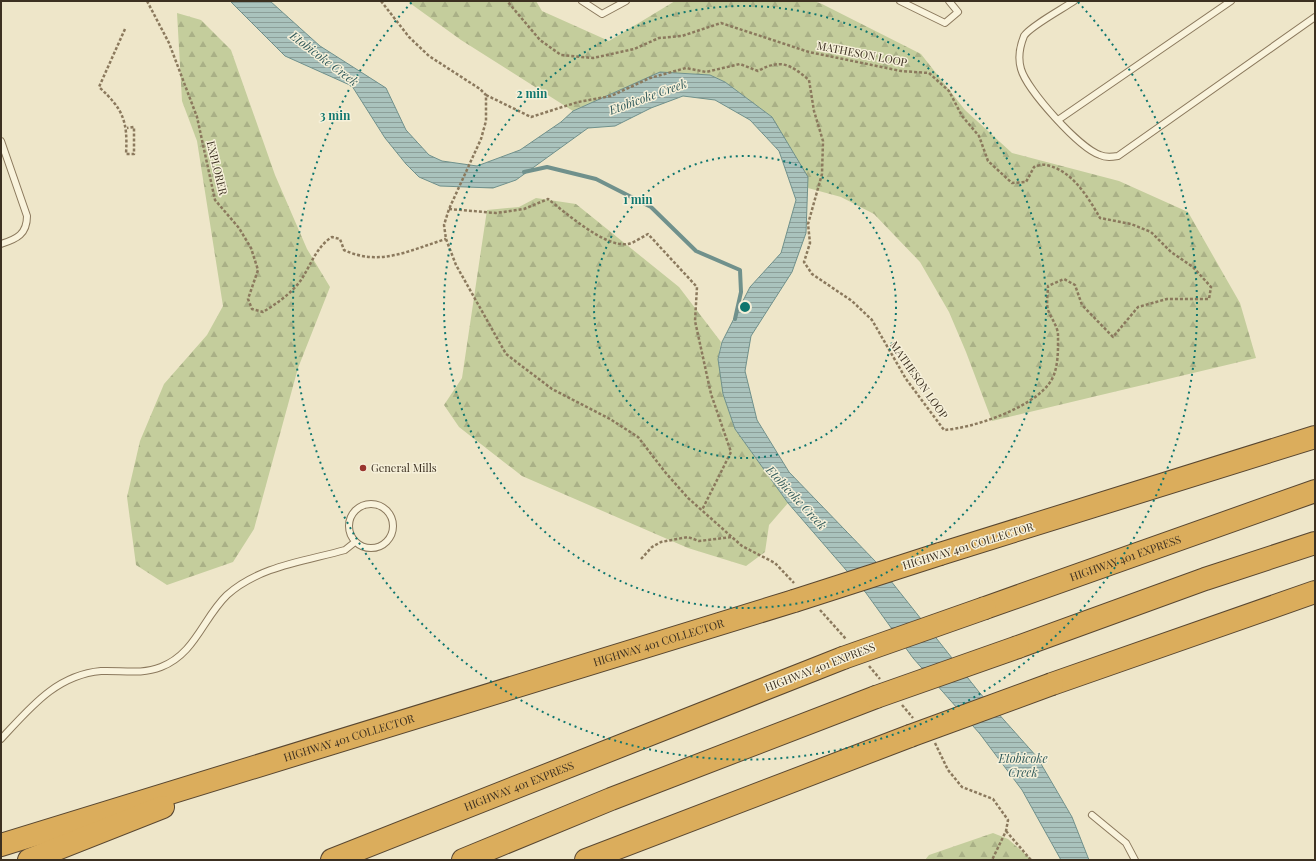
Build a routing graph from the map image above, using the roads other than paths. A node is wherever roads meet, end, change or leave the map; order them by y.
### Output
1 (582, 1) edge
2 (626, 1) edge
3 (900, 1) edge
4 (949, 1) edge
5 (1074, 1) edge
6 (1230, 1) edge
7 (1315, 17) edge
8 (1058, 120) junction
9 (1, 141) edge
10 (1, 244) edge
11 (1315, 437) edge
12 (1315, 491) edge
13 (356, 542) junction
14 (1315, 543) edge
15 (1315, 592) edge
16 (1, 739) edge
17 (279, 760) junction
18 (1092, 814) dead end
19 (1, 845) edge
20 (29, 860) edge
21 (332, 860) edge
22 (463, 860) edge
23 (586, 860) edge
24 (1135, 860) edge

1 - 2 lane
3 - 4 lane
5 - 8 lane
6 - 8 lane
7 - 8 lane
9 - 10 lane
11 - 17 highway, HIGHWAY 401 COLLECTOR, bridge
12 - 21 highway, HIGHWAY 401 EXPRESS, bridge
13 - 13 lane
13 - 16 lane
14 - 22 highway, bridge
15 - 23 highway, bridge
17 - 19 highway, HIGHWAY 401 COLLECTOR
17 - 20 highway
18 - 24 lane

